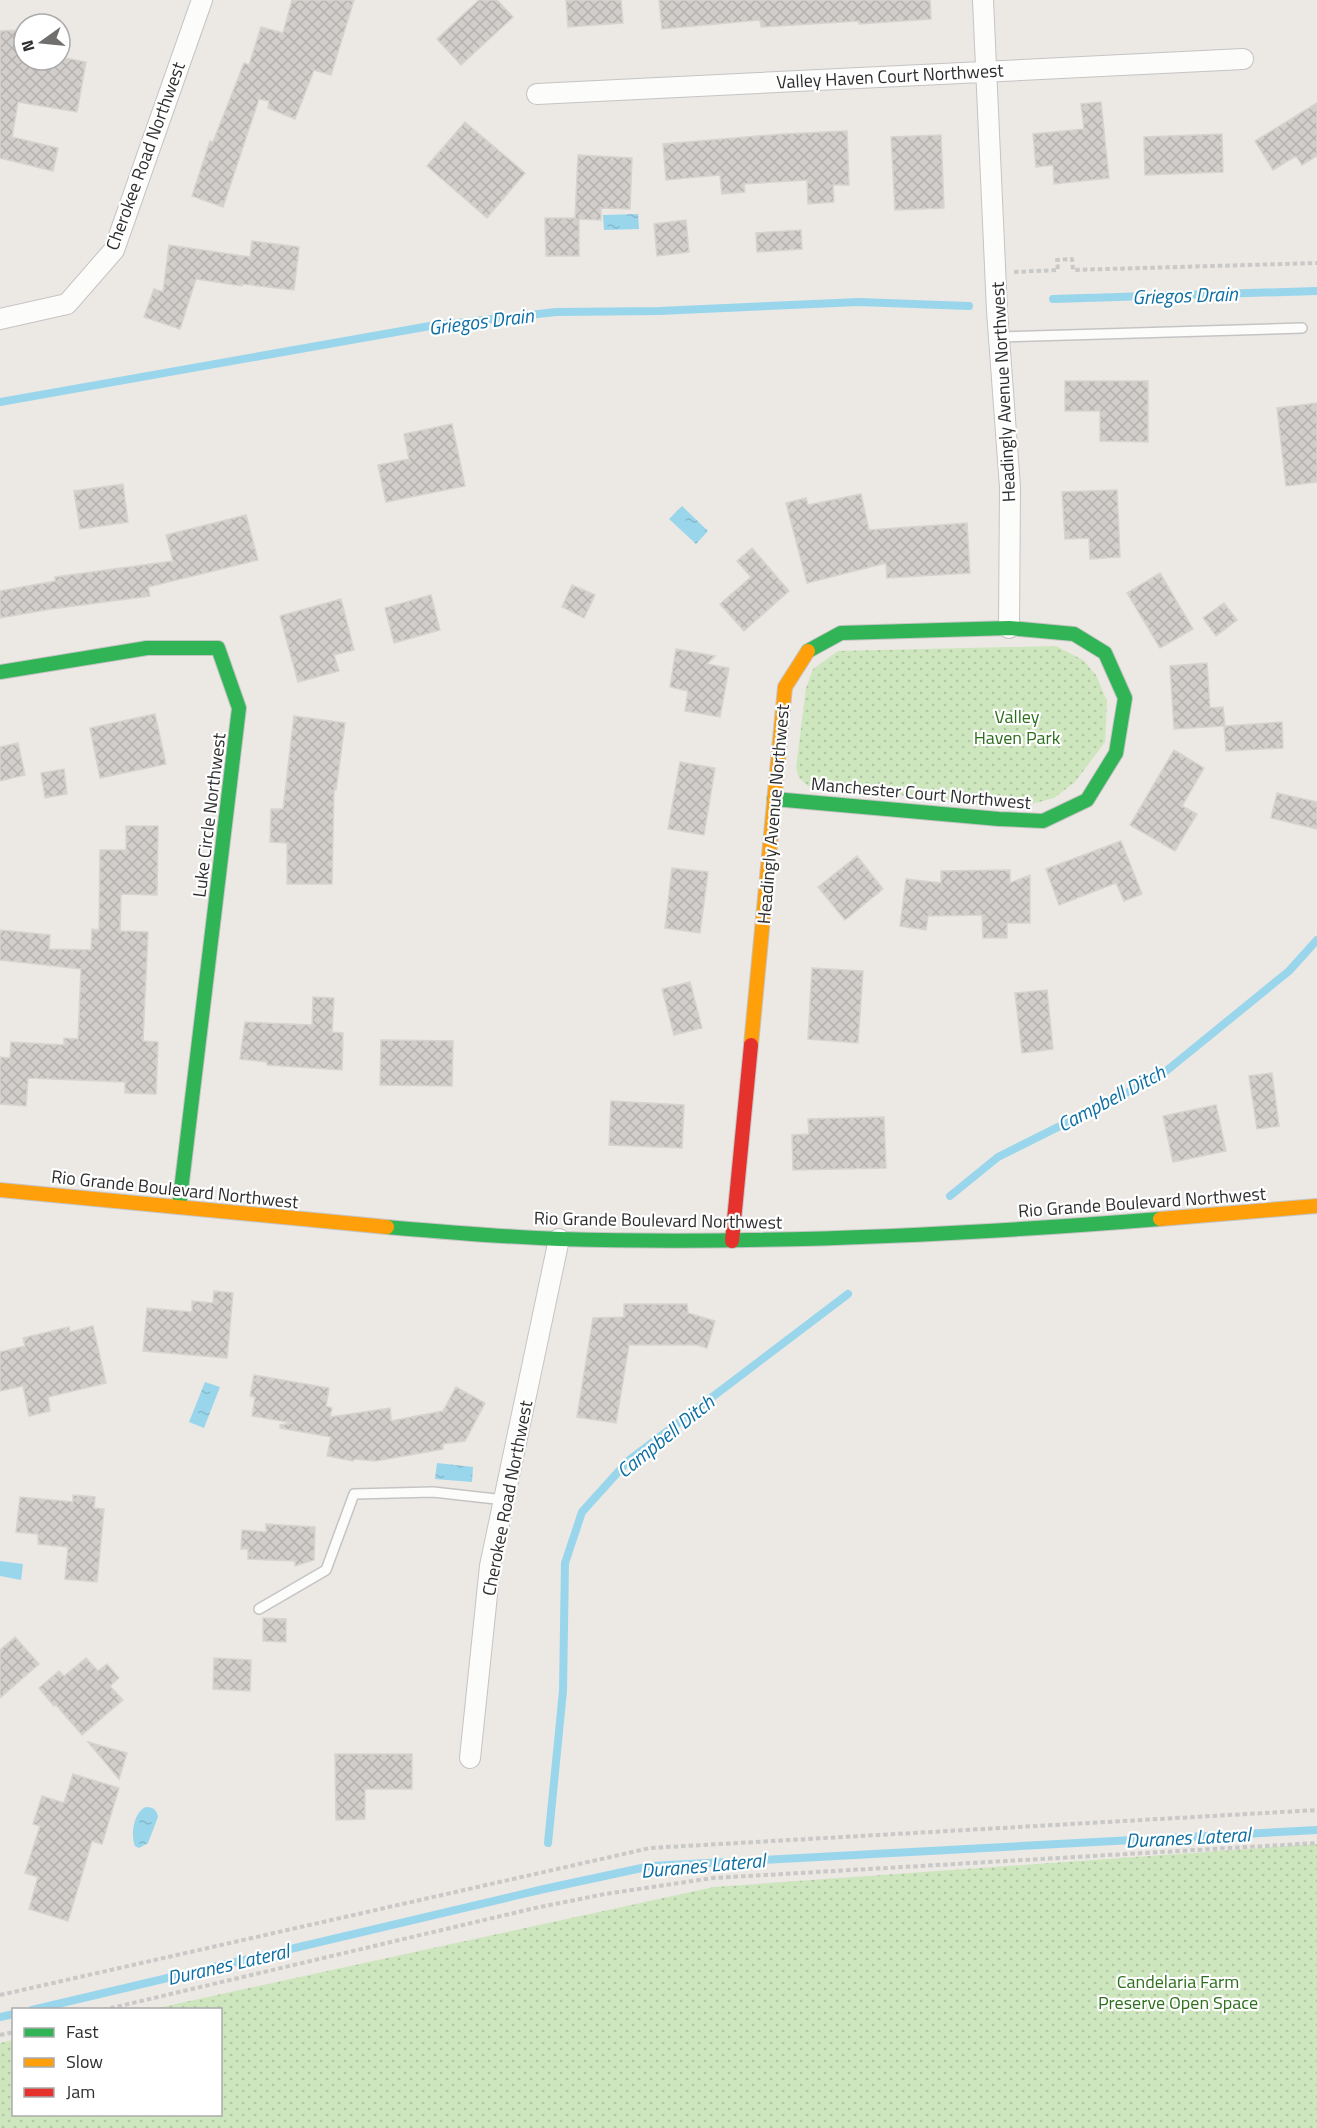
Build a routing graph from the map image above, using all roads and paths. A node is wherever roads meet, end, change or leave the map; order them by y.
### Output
1 (202, 0) edge
2 (983, 0) edge
3 (1243, 59) dead end
4 (987, 70) junction
5 (537, 94) dead end
6 (1317, 263) edge
7 (996, 273) junction
8 (0, 319) edge
9 (1302, 328) dead end
10 (999, 337) junction
11 (1009, 628) junction
12 (0, 672) edge
13 (774, 799) junction
14 (0, 1190) edge
15 (1317, 1206) edge
16 (178, 1207) junction
17 (559, 1239) junction
18 (732, 1241) junction
19 (505, 1500) junction
20 (259, 1609) dead end
21 (470, 1758) dead end
22 (1317, 1810) edge
23 (1317, 1843) edge
24 (0, 1995) edge
25 (111, 2008) edge

1 - 8 street, Cherokee Road Northwest
2 - 4 street, Headingly Avenue Northwest
3 - 4 street, Valley Haven Court Northwest
4 - 5 street, Valley Haven Court Northwest
4 - 7 street, Headingly Avenue Northwest
6 - 7 path
7 - 10 street, Headingly Avenue Northwest
9 - 10 lane
10 - 11 street, Headingly Avenue Northwest
11 - 13 street, Headingly Avenue Northwest
11 - 13 street, Manchester Court Northwest
12 - 16 street, Luke Circle Northwest
13 - 18 street, Headingly Avenue Northwest
14 - 16 street, Rio Grande Boulevard Northwest
15 - 18 street, Rio Grande Boulevard Northwest
16 - 17 street, Rio Grande Boulevard Northwest
17 - 18 street, Rio Grande Boulevard Northwest
17 - 19 street, Cherokee Road Northwest
19 - 20 lane
19 - 21 street, Cherokee Road Northwest
22 - 24 path
23 - 25 path

